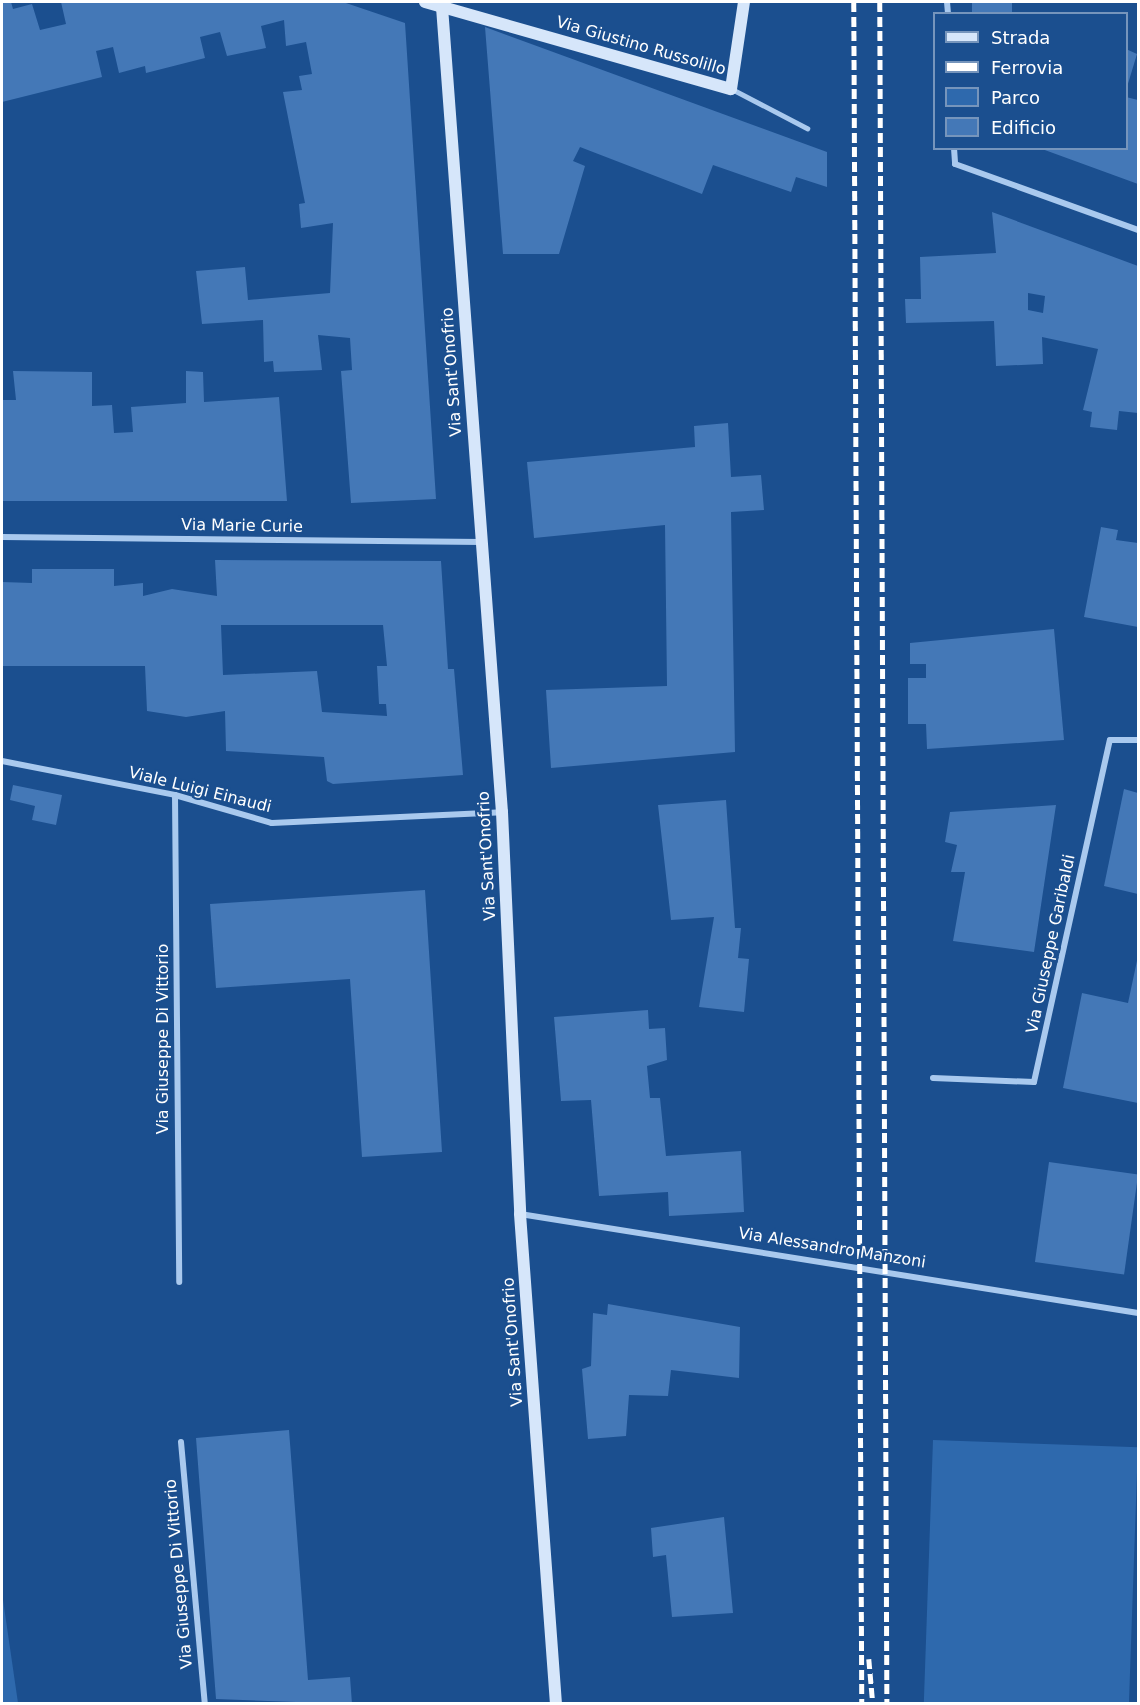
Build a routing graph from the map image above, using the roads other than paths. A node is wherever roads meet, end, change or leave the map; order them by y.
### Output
1 (425, 2) edge
2 (744, 2) edge
3 (442, 7) junction
4 (731, 88) junction
5 (807, 128) dead end
6 (954, 150) edge
7 (1138, 230) edge
8 (2, 537) edge
9 (482, 542) junction
10 (1138, 740) edge
11 (2, 761) edge
12 (175, 795) junction
13 (502, 812) junction
14 (933, 1078) dead end
15 (520, 1214) junction
16 (179, 1282) dead end
17 (1138, 1313) edge
18 (181, 1442) dead end
19 (204, 1704) edge
20 (556, 1704) edge

1 - 3 street, Via Giustino Russolillo
2 - 4 street
3 - 4 street, Via Giustino Russolillo
3 - 9 street, Via Sant'Onofrio
4 - 5 lane, Via Giustino Russolillo
6 - 7 street
8 - 9 street, Via Marie Curie
9 - 13 street, Via Sant'Onofrio
10 - 14 street, Via Giuseppe Garibaldi
11 - 12 street, Viale Luigi Einaudi
12 - 13 street, Viale Luigi Einaudi
12 - 16 street, Via Giuseppe Di Vittorio
13 - 15 street, Via Sant'Onofrio
15 - 17 street, Via Alessandro Manzoni
15 - 20 street, Via Sant'Onofrio
18 - 19 street, Via Giuseppe Di Vittorio

